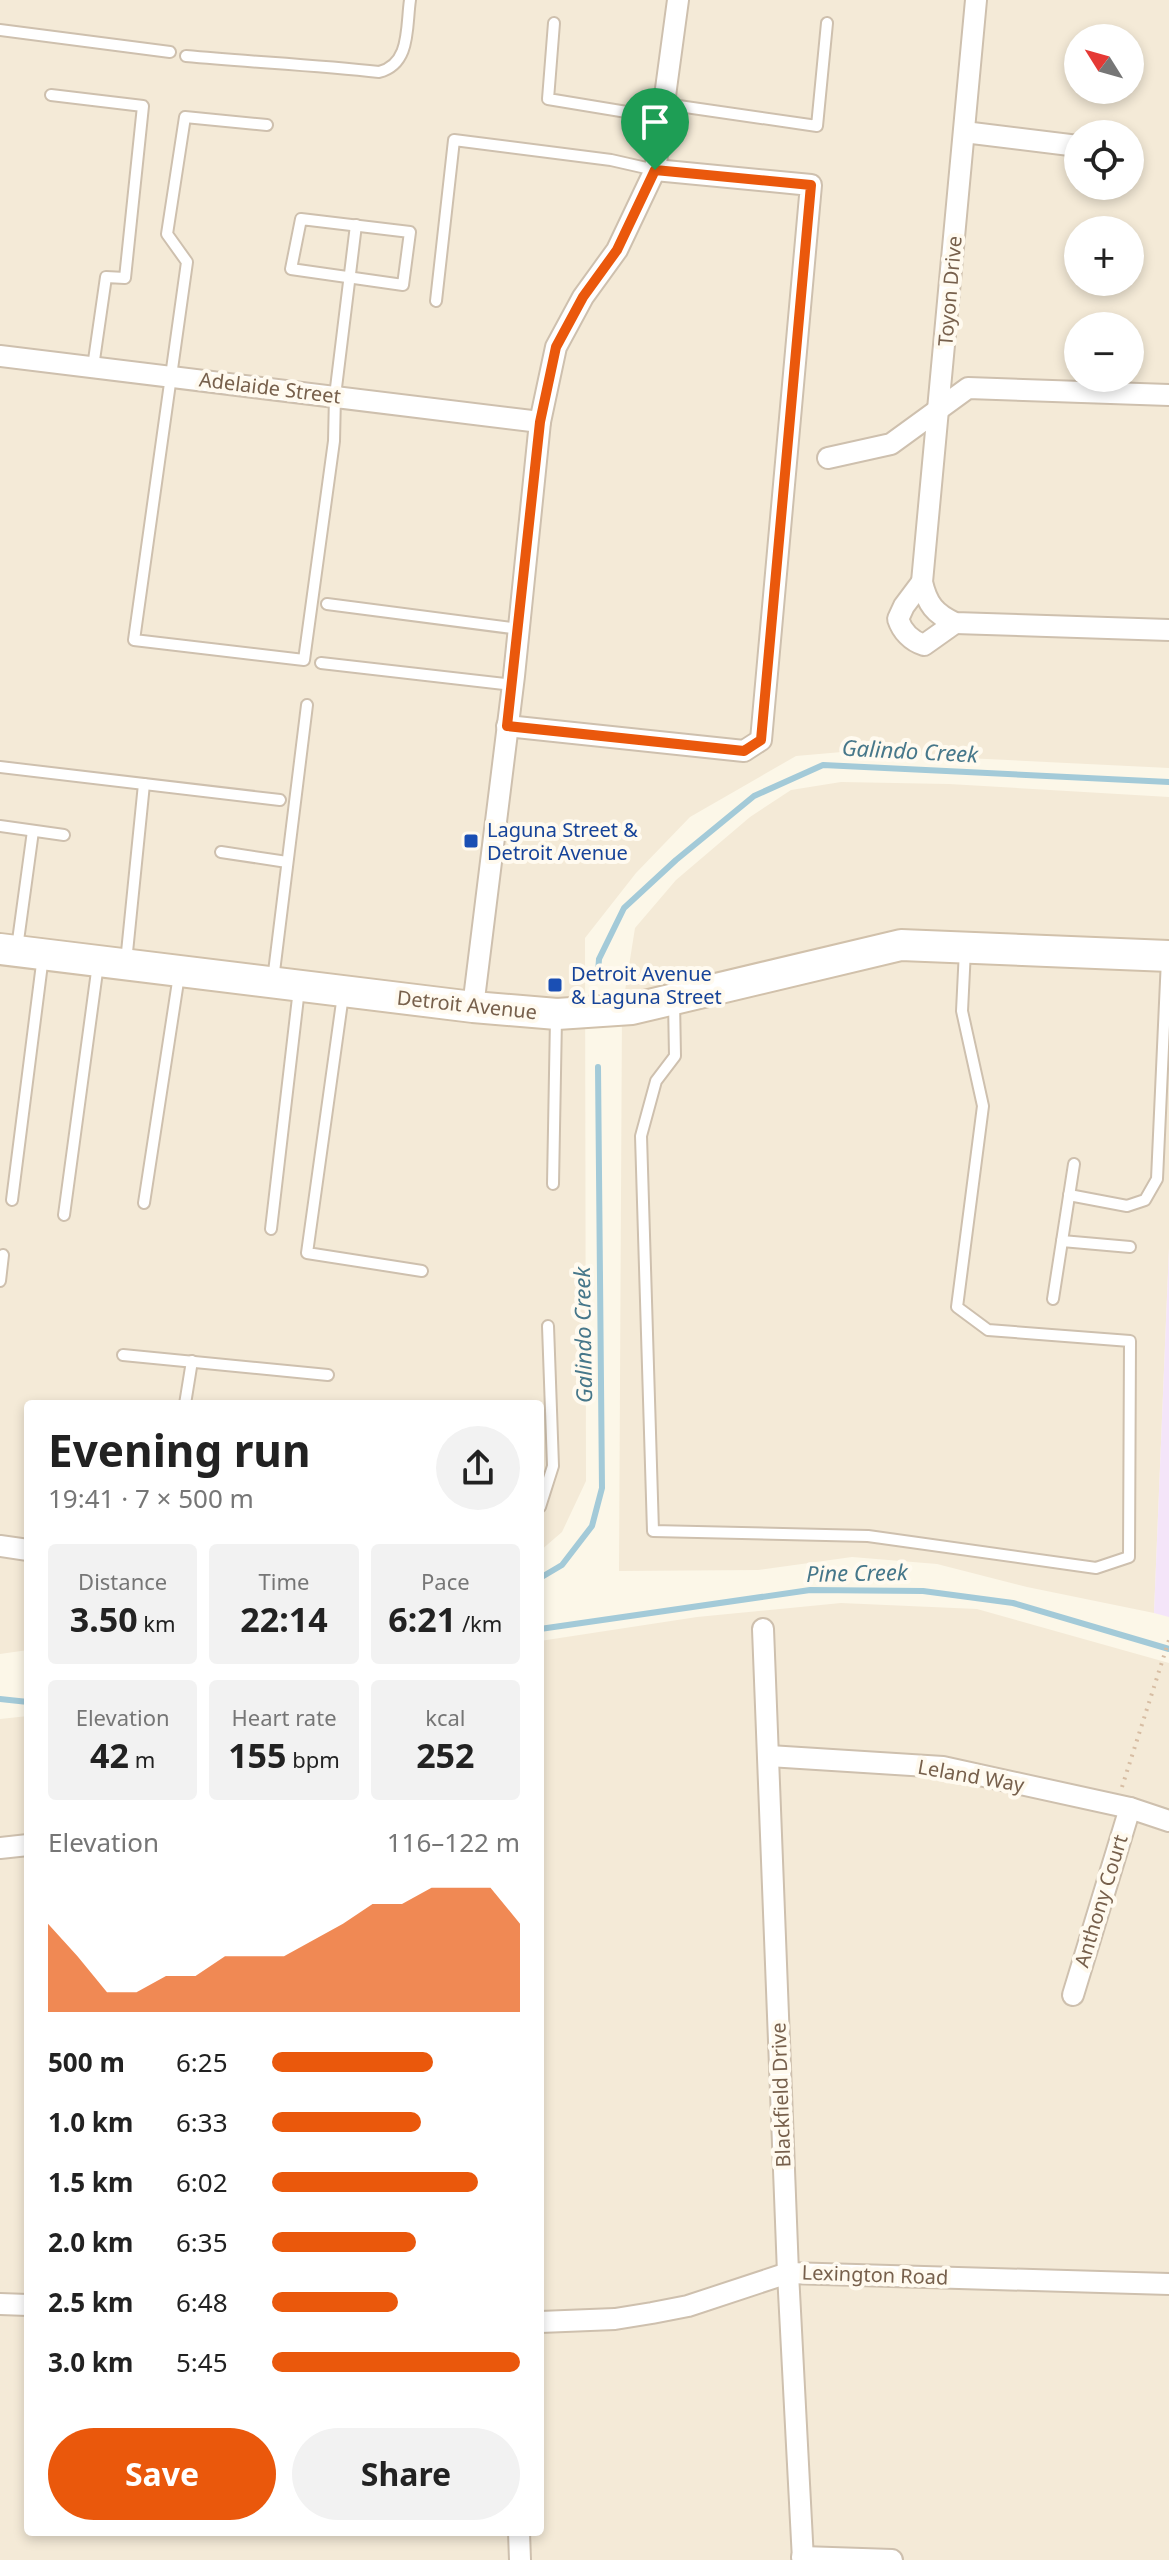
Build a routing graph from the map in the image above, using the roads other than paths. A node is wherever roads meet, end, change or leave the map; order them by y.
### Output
1 (410, 0) edge
2 (678, 0) edge
3 (976, 0) edge
4 (554, 23) dead end
5 (827, 23) dead end
6 (0, 30) edge
7 (170, 52) dead end
8 (186, 56) dead end
9 (51, 95) dead end
10 (664, 111) junction
11 (267, 125) dead end
12 (964, 132) junction
13 (1064, 144) edge
14 (655, 170) junction
15 (356, 225) junction
16 (349, 277) junction
17 (436, 301) dead end
18 (0, 356) edge
19 (93, 367) junction
20 (171, 376) junction
21 (1169, 395) edge
22 (335, 396) junction
23 (939, 407) junction
24 (540, 422) junction
25 (828, 458) dead end
26 (922, 582) junction
27 (327, 604) dead end
28 (955, 623) junction
29 (519, 629) junction
30 (1169, 630) edge
31 (321, 663) dead end
32 (513, 685) junction
33 (307, 705) dead end
34 (507, 726) junction
35 (0, 767) edge
36 (144, 784) junction
37 (280, 800) dead end
38 (0, 826) edge
39 (33, 831) junction
40 (64, 835) dead end
41 (221, 852) dead end
42 (287, 862) junction
43 (965, 948) junction
44 (20, 951) edge
45 (1168, 956) edge
46 (112, 963) junction
47 (180, 971) junction
48 (286, 984) junction
49 (344, 992) junction
50 (674, 999) junction
51 (473, 1007) junction
52 (557, 1014) junction
53 (1074, 1164) dead end
54 (553, 1184) dead end
55 (1069, 1195) junction
56 (12, 1200) dead end
57 (144, 1203) dead end
58 (64, 1215) dead end
59 (271, 1229) dead end
60 (1062, 1241) junction
61 (1130, 1247) dead end
62 (3, 1255) dead end
63 (422, 1271) dead end
64 (0, 1281) edge
65 (1053, 1299) dead end
66 (548, 1326) dead end
67 (123, 1355) dead end
68 (192, 1361) junction
69 (328, 1375) dead end
70 (186, 1400) edge
71 (544, 1494) edge
72 (0, 1546) edge
73 (24, 1549) edge
74 (763, 1629) dead end
75 (769, 1756) junction
76 (1130, 1808) junction
77 (1169, 1821) edge
78 (24, 1845) edge
79 (0, 1848) edge
80 (1073, 1995) dead end
81 (788, 2273) junction
82 (1169, 2284) edge
83 (0, 2304) edge
84 (24, 2305) edge
85 (544, 2322) edge
86 (519, 2536) edge
87 (802, 2559) edge
88 (520, 2560) edge
89 (892, 2560) edge

1 - 8 lane
2 - 10 street
3 - 12 street, Toyon Drive
4 - 10 lane
5 - 10 lane
6 - 7 lane
9 - 19 lane
10 - 14 street
11 - 20 lane
12 - 13 street
12 - 23 street, Toyon Drive
14 - 17 lane
14 - 24 street
14 - 34 street
15 - 16 lane
15 - 16 lane
15 - 16 lane
16 - 22 lane
18 - 19 street, Adelaide Street
19 - 20 street, Adelaide Street
20 - 22 street, Adelaide Street
20 - 22 lane
21 - 23 street
22 - 24 street, Adelaide Street
23 - 25 street
23 - 26 street, Toyon Drive
24 - 29 street
26 - 28 street
26 - 28 street, Toyon Drive
27 - 29 lane
28 - 30 street
29 - 32 street
31 - 32 lane
32 - 34 street
33 - 42 lane
34 - 51 street
35 - 36 lane
36 - 37 lane
36 - 46 lane
38 - 39 lane
39 - 40 lane
39 - 44 lane
41 - 42 lane
42 - 48 lane
43 - 45 street, Detroit Avenue
43 - 50 street, Detroit Avenue
43 - 50 lane
44 - 46 street, Detroit Avenue
44 - 56 lane
45 - 55 lane
46 - 47 street, Detroit Avenue
46 - 58 lane
47 - 48 street, Detroit Avenue
47 - 57 lane
48 - 49 street, Detroit Avenue
48 - 59 lane
49 - 51 street, Detroit Avenue
49 - 63 lane
50 - 52 street, Detroit Avenue
51 - 52 street, Detroit Avenue
52 - 54 lane
53 - 55 lane
55 - 60 lane
60 - 61 lane
60 - 65 lane
62 - 64 lane
66 - 71 lane
67 - 68 lane
68 - 69 lane
68 - 70 lane
72 - 73 street
74 - 75 street, Blackfield Drive
75 - 76 street, Leland Way
75 - 81 street, Blackfield Drive
76 - 77 street, Leland Way
76 - 80 street, Anthony Court
78 - 79 street
81 - 82 street, Lexington Road
81 - 85 street, Lexington Road
81 - 87 street, Blackfield Drive
83 - 84 street
86 - 88 street
87 - 89 street

